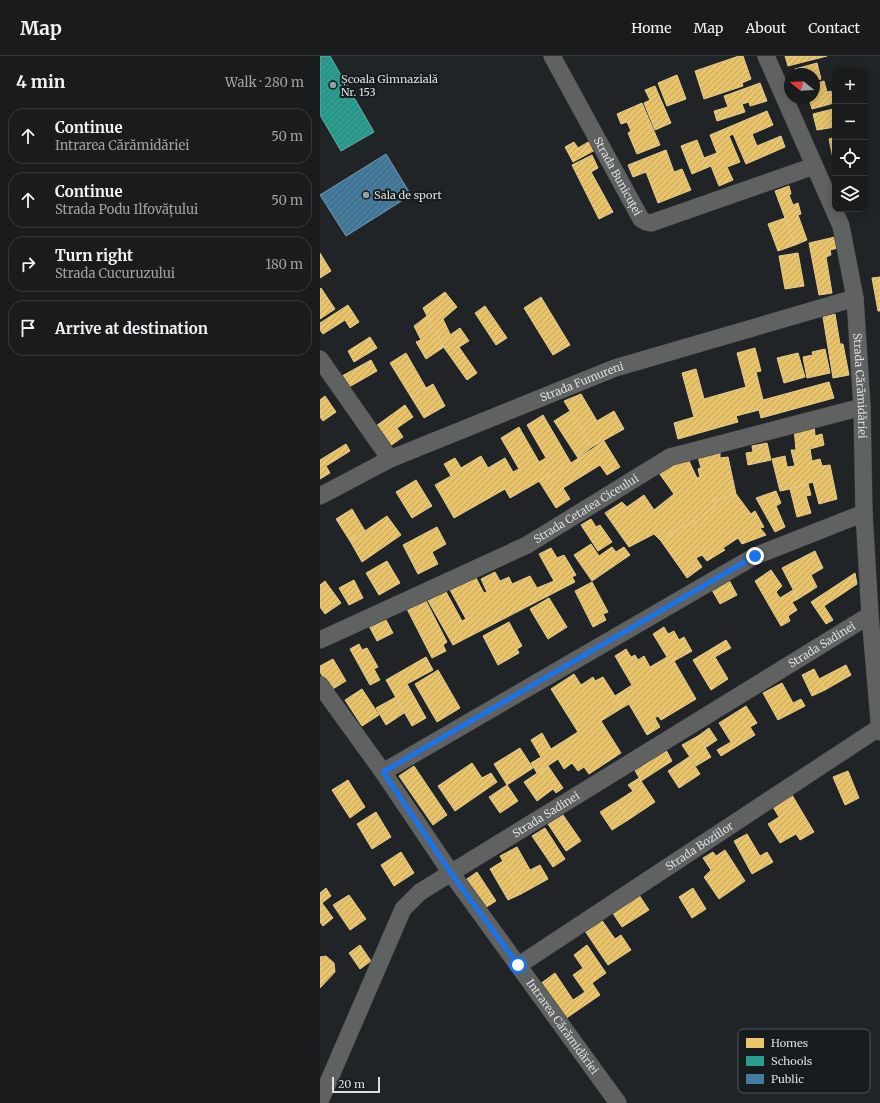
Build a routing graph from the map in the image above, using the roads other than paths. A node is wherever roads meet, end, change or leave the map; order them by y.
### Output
1 (552, 56) edge
2 (766, 56) edge
3 (814, 166) junction
4 (855, 298) junction
5 (320, 359) edge
6 (862, 407) junction
7 (390, 460) junction
8 (320, 496) edge
9 (864, 513) junction
10 (870, 615) junction
11 (320, 640) edge
12 (320, 685) edge
13 (880, 727) edge
14 (880, 732) edge
15 (383, 772) junction
16 (451, 873) junction
17 (518, 965) junction
18 (320, 1101) edge
19 (619, 1103) edge

1 - 3 street, Strada Bunicuței
2 - 3 street, Strada Cărămidăriei
3 - 4 street, Strada Cărămidăriei
4 - 6 street, Strada Cărămidăriei
4 - 7 street, Strada Fumureni
5 - 7 street
6 - 9 street, Strada Cărămidăriei
6 - 11 street, Strada Cetatea Ciceului
7 - 8 street, Strada Fumureni
9 - 10 street, Strada Cărămidăriei
9 - 15 street
10 - 13 street, Strada Cărămidăriei
10 - 16 street, Strada Sadinei
12 - 15 street, Intrarea Cărămidăriei
13 - 14 street, Strada Cărămidăriei
13 - 17 street, Strada Boziilor
15 - 16 street, Intrarea Cărămidăriei
16 - 17 street, Intrarea Cărămidăriei
16 - 18 street, Strada Sadinei
17 - 19 street, Intrarea Cărămidăriei

